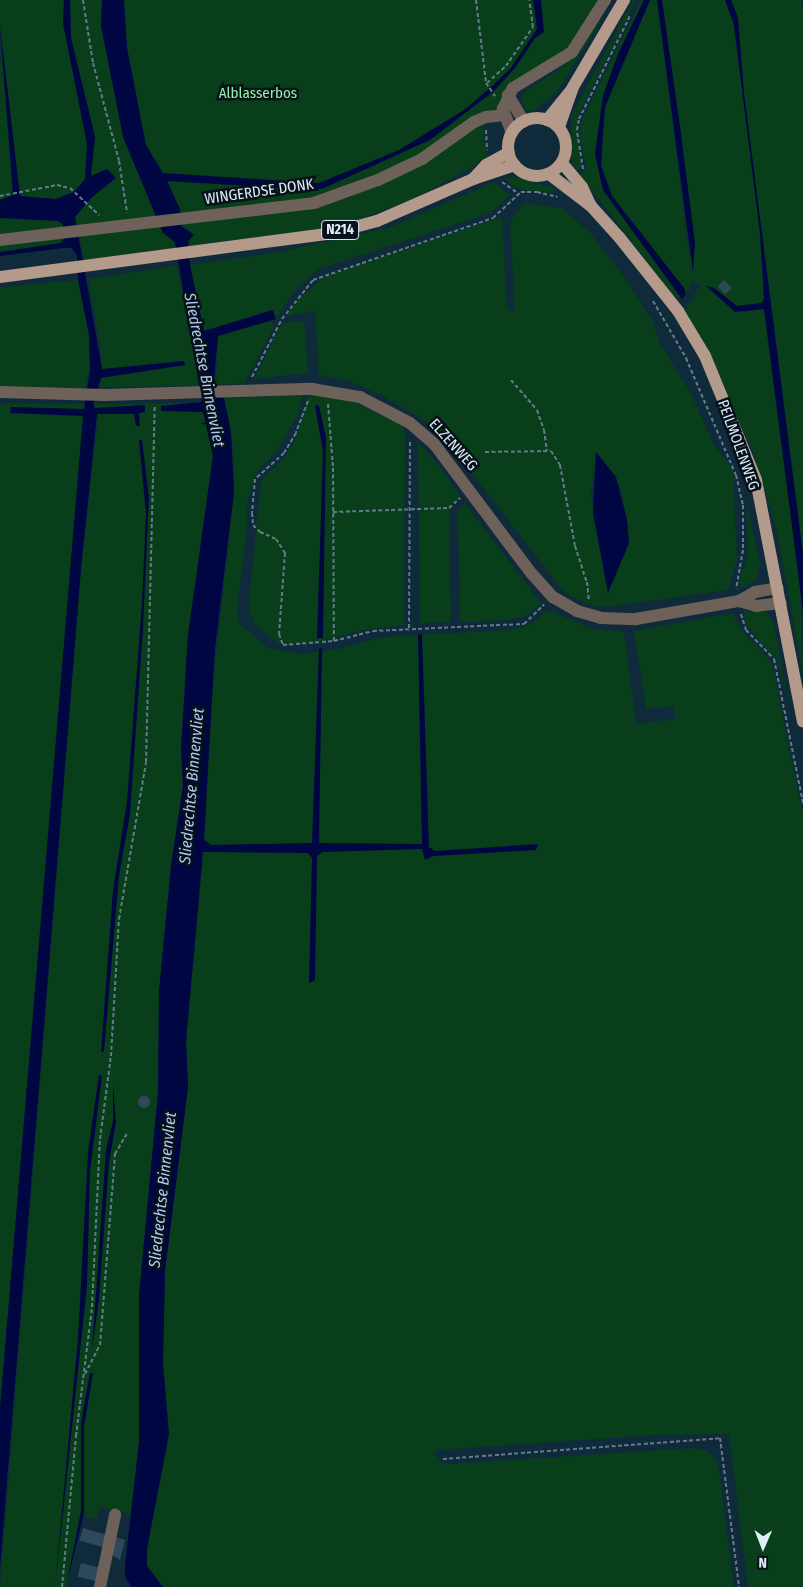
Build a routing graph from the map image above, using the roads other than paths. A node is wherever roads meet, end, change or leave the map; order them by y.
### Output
1 (606, 0) edge
2 (629, 4) edge
3 (573, 87) junction
4 (508, 95) junction
5 (504, 115) junction
6 (547, 120) junction
7 (524, 122) junction
8 (559, 127) junction
9 (512, 133) junction
10 (509, 152) junction
11 (562, 163) junction
12 (515, 165) junction
13 (549, 174) junction
14 (473, 179) junction
15 (591, 206) junction
16 (0, 240) edge
17 (0, 277) edge
18 (0, 392) edge
19 (778, 588) junction
20 (739, 601) junction
21 (781, 603) junction
22 (803, 721) edge
23 (115, 1515) dead end
24 (100, 1587) edge

1 - 4 street
2 - 3 main road
3 - 6 main road
3 - 8 main road
4 - 5 street
4 - 7 street
5 - 9 street
5 - 16 street, WINGERDSE DONK
6 - 7 main road
6 - 8 main road
7 - 9 main road
8 - 11 main road
9 - 10 main road
10 - 12 main road
10 - 14 main road, N214
11 - 13 main road
11 - 15 main road, PEILMOLENWEG
12 - 13 main road
12 - 14 main road, N214
13 - 15 main road, PEILMOLENWEG
14 - 17 main road, N214
15 - 19 main road, PEILMOLENWEG
18 - 20 street, ELZENWEG
19 - 20 street, ELZENWEG
19 - 21 main road, PEILMOLENWEG
20 - 21 street, ELZENWEG
21 - 22 main road, PEILMOLENWEG
23 - 24 street

